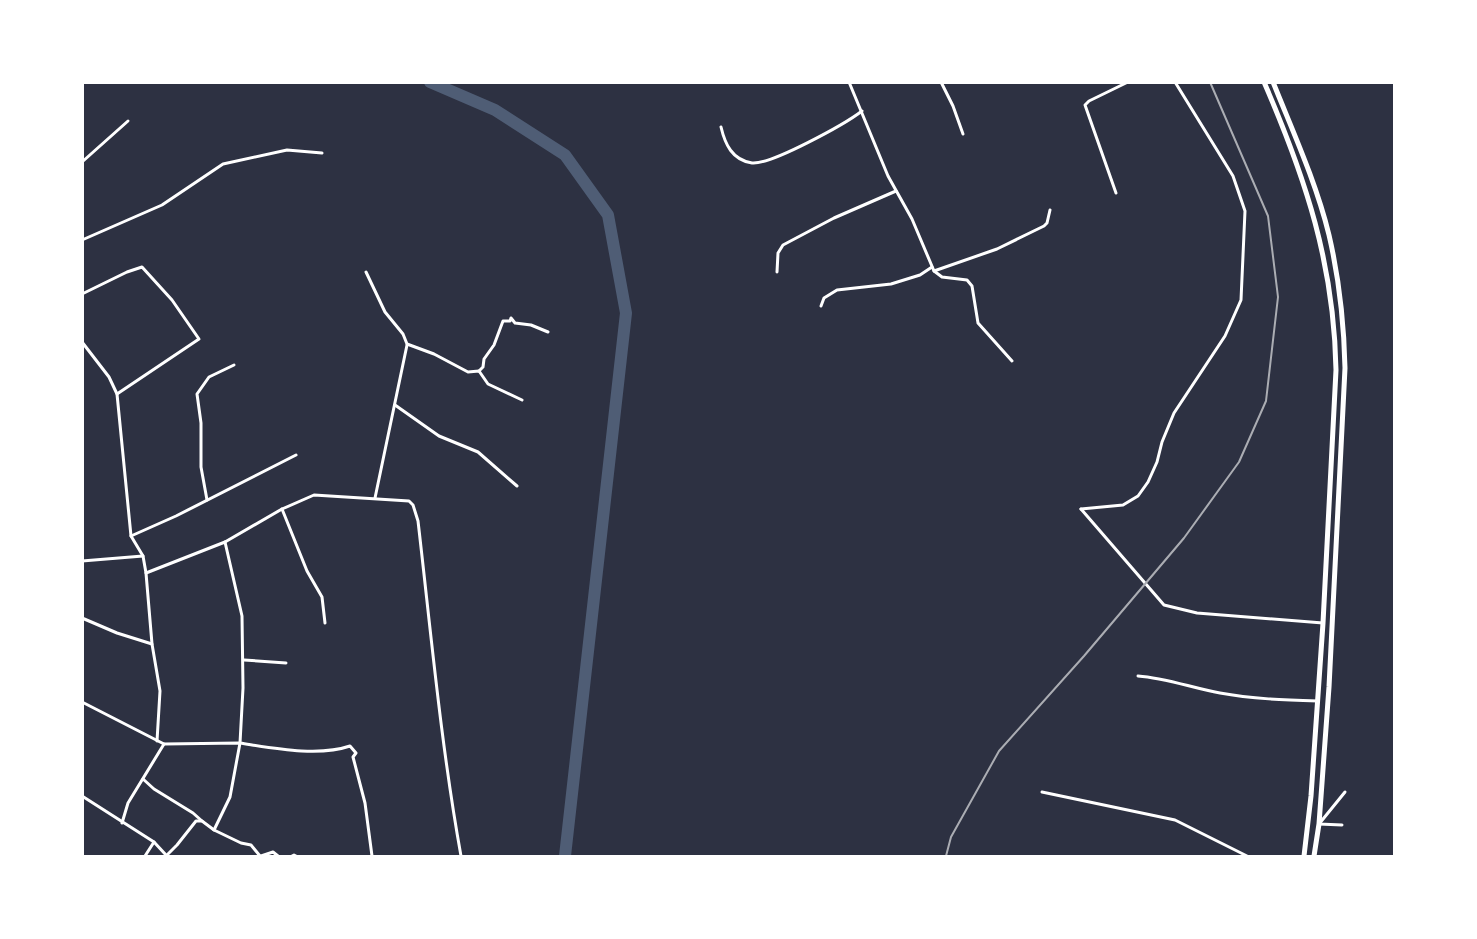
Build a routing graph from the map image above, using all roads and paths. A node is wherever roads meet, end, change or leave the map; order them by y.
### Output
1 (849, 82) edge
2 (941, 82) edge
3 (1128, 82) edge
4 (1175, 82) edge
5 (1264, 82) edge
6 (1273, 82) edge
7 (861, 111) junction
8 (128, 121) dead end
9 (721, 127) dead end
10 (963, 134) dead end
11 (322, 153) dead end
12 (82, 162) edge
13 (896, 191) junction
14 (1116, 194) dead end
15 (1050, 210) dead end
16 (82, 240) edge
17 (933, 269) junction
18 (366, 272) dead end
19 (777, 272) dead end
20 (82, 294) edge
21 (821, 306) dead end
22 (548, 332) dead end
23 (82, 342) edge
24 (407, 344) junction
25 (1012, 361) dead end
26 (234, 365) dead end
27 (479, 371) junction
28 (117, 394) junction
29 (522, 400) dead end
30 (395, 405) junction
31 (296, 455) dead end
32 (517, 486) dead end
33 (375, 498) junction
34 (207, 500) junction
35 (282, 509) junction
36 (130, 536) junction
37 (225, 542) junction
38 (143, 556) junction
39 (82, 561) edge
40 (146, 573) junction
41 (82, 618) edge
42 (325, 623) dead end
43 (1323, 623) junction
44 (152, 644) junction
45 (244, 660) junction
46 (286, 663) dead end
47 (1138, 676) dead end
48 (1318, 701) junction
49 (82, 702) edge
50 (157, 741) junction
51 (240, 742) junction
52 (164, 744) junction
53 (143, 779) junction
54 (1042, 792) dead end
55 (1345, 792) dead end
56 (82, 796) edge
57 (202, 821) junction
58 (122, 823) junction
59 (1319, 824) junction
60 (1342, 825) dead end
61 (214, 830) junction
62 (154, 842) junction
63 (145, 856) edge
64 (167, 856) edge
65 (260, 856) edge
66 (278, 856) edge
67 (292, 856) edge
68 (296, 856) edge
69 (372, 856) edge
70 (461, 856) edge
71 (1247, 856) edge
72 (1304, 856) edge
73 (1314, 856) edge

1 - 7 street
2 - 10 street
3 - 14 street
4 - 43 street
5 - 43 highway
6 - 59 highway
7 - 9 street
7 - 13 street
8 - 12 street
11 - 16 street
13 - 17 street
13 - 19 street
15 - 17 street
17 - 21 street
17 - 25 street
18 - 24 street
20 - 28 street
22 - 27 street
23 - 28 street
24 - 27 street
24 - 30 street
26 - 34 street
27 - 29 street
28 - 36 street
30 - 32 street
30 - 33 street
31 - 34 street
33 - 35 street
33 - 70 street
34 - 36 street
35 - 37 street
35 - 42 street
36 - 38 street
37 - 40 street
37 - 45 street
38 - 39 street
38 - 40 street
40 - 44 street
41 - 44 street
43 - 48 highway
44 - 50 street
45 - 46 street
45 - 51 street
47 - 48 street
48 - 72 highway
49 - 50 street
50 - 52 street
51 - 52 street
51 - 61 street
51 - 69 street
52 - 53 street
53 - 57 street
53 - 58 street
54 - 71 street
55 - 59 street
56 - 58 street
57 - 61 street
57 - 64 street
58 - 62 street
59 - 60 street
59 - 73 highway
61 - 65 street
62 - 63 street
62 - 64 street
65 - 66 street
67 - 68 street

